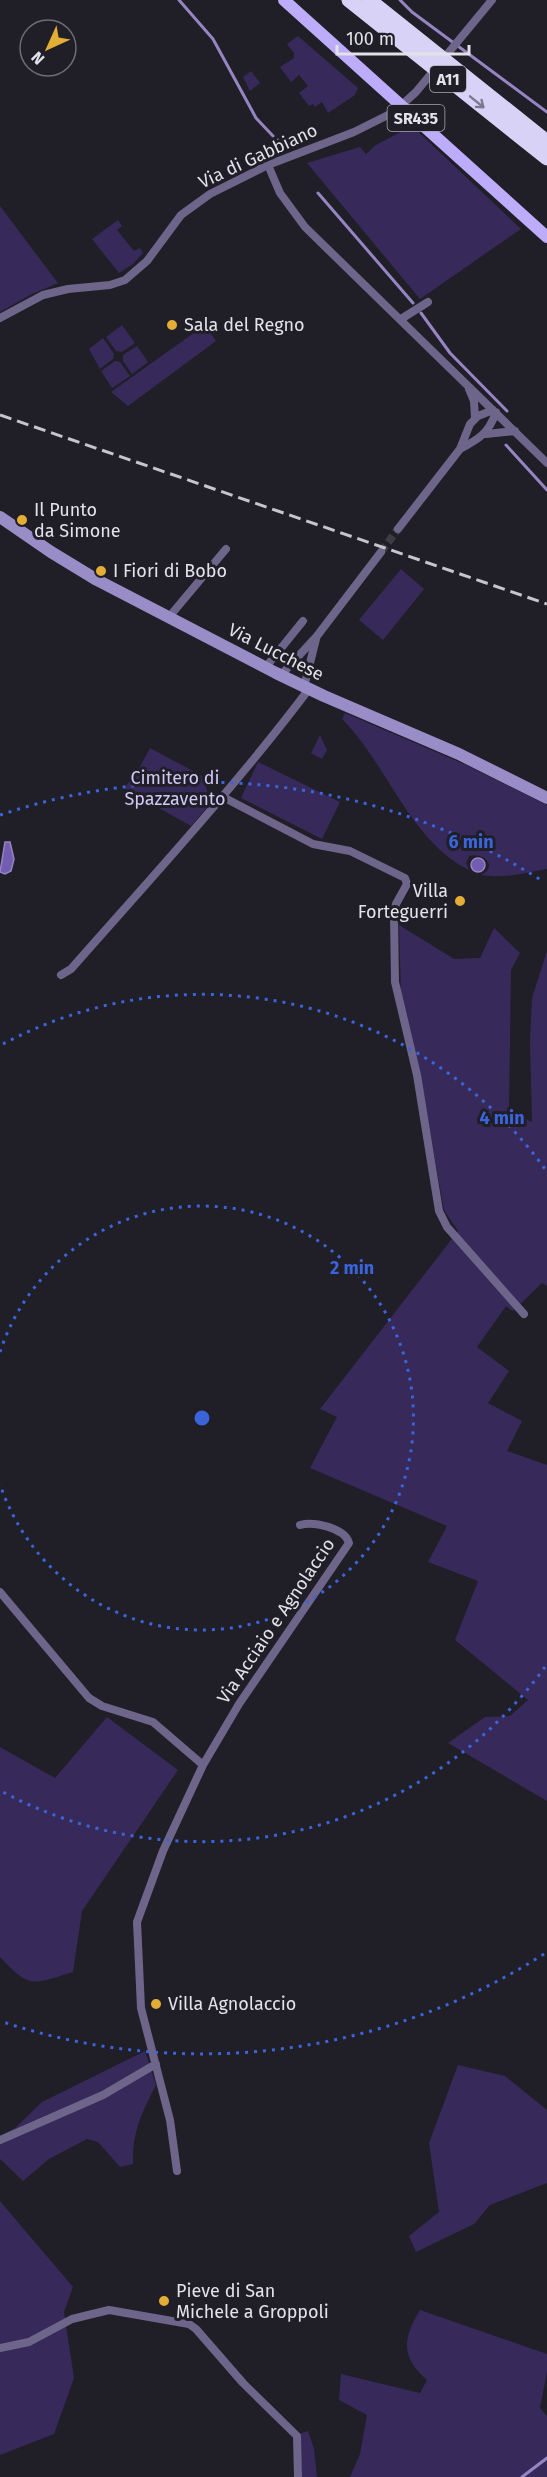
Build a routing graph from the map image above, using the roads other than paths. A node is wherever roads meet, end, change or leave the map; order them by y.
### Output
1 (284, 0) edge
2 (349, 0) edge
3 (369, 0) edge
4 (492, 0) edge
5 (547, 142) edge
6 (547, 158) edge
7 (268, 165) junction
8 (547, 237) edge
9 (428, 302) dead end
10 (0, 318) edge
11 (401, 320) junction
12 (466, 383) junction
13 (495, 411) junction
14 (475, 418) junction
15 (515, 431) junction
16 (486, 434) junction
17 (460, 449) junction
18 (547, 463) edge
19 (0, 517) edge
20 (398, 529) tunnel mouth
21 (226, 549) dead end
22 (381, 552) tunnel mouth
23 (169, 617) junction
24 (303, 621) dead end
25 (317, 636) junction
26 (265, 668) junction
27 (281, 675) junction
28 (306, 688) junction
29 (223, 797) junction
30 (547, 798) edge
31 (61, 975) dead end
32 (524, 1314) dead end
33 (300, 1525) dead end
34 (0, 1592) edge
35 (203, 1765) junction
36 (156, 2064) junction
37 (0, 2140) edge
38 (177, 2171) dead end
39 (0, 2348) edge
40 (298, 2477) edge

1 - 8 main road, SR435
2 -> 6 highway, A11
3 - 5 highway, A11
4 - 7 street, Via di Gabbiano
7 - 10 street, Via di Gabbiano
7 - 11 street
9 - 11 street
11 - 12 street
12 - 13 street
12 - 14 street
13 - 14 street
13 - 15 street
13 - 16 street
14 - 17 street
15 - 16 street
15 - 18 street
16 - 17 street
17 - 20 street
19 - 23 street, Via Lucchese
21 - 23 street
22 - 25 street
23 - 26 street, Via Lucchese
24 - 26 street
25 - 27 street
25 - 28 street
26 - 27 street, Via Lucchese
27 - 28 street, Via Lucchese
28 - 29 street
28 - 30 street, Via Lucchese
29 - 31 street
29 - 32 street
33 - 35 street, Via Acciaio e Agnolaccio
34 - 35 street
35 - 36 street, Via Acciaio e Agnolaccio
36 - 37 street
36 - 38 street, Via Acciaio e Agnolaccio
39 - 40 street

